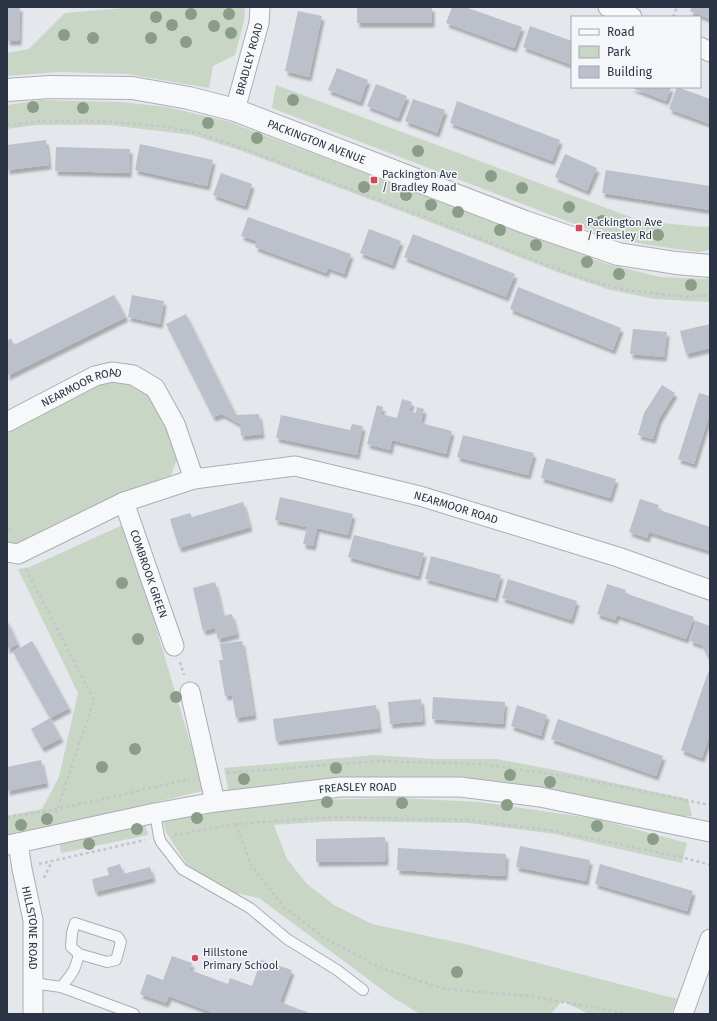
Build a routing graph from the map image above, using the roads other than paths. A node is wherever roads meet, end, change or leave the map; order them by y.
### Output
1 (260, 7) edge
2 (608, 7) edge
3 (630, 16) edge
4 (701, 48) edge
5 (710, 52) edge
6 (7, 90) edge
7 (235, 110) junction
8 (710, 266) edge
9 (7, 422) edge
10 (194, 479) junction
11 (124, 502) junction
12 (13, 553) edge
13 (710, 590) edge
14 (174, 646) road end
15 (190, 692) road end
16 (215, 802) junction
17 (155, 813) junction
18 (710, 832) edge
19 (13, 844) edge
20 (710, 939) edge
21 (79, 954) junction
22 (33, 983) junction
23 (61, 987) junction
24 (363, 990) dead end
25 (33, 1014) edge
26 (134, 1014) edge
27 (683, 1014) edge

1 - 7 street, BRADLEY ROAD
2 - 3 street
4 - 5 street
6 - 7 street, PACKINGTON AVENUE
7 - 8 street, PACKINGTON AVENUE
9 - 10 street, NEARMOOR ROAD
10 - 11 street, NEARMOOR ROAD
10 - 13 street, NEARMOOR ROAD
11 - 12 street, NEARMOOR ROAD
11 - 14 street, COMBROOK GREEN
15 - 16 street
16 - 17 street, FREASLEY ROAD
16 - 18 street, FREASLEY ROAD
17 - 19 street, FREASLEY ROAD
17 - 24 lane
19 - 22 street, HILLSTONE ROAD
20 - 27 street
21 - 21 lane
21 - 23 lane
22 - 23 lane
22 - 25 street, HILLSTONE ROAD
23 - 26 lane

